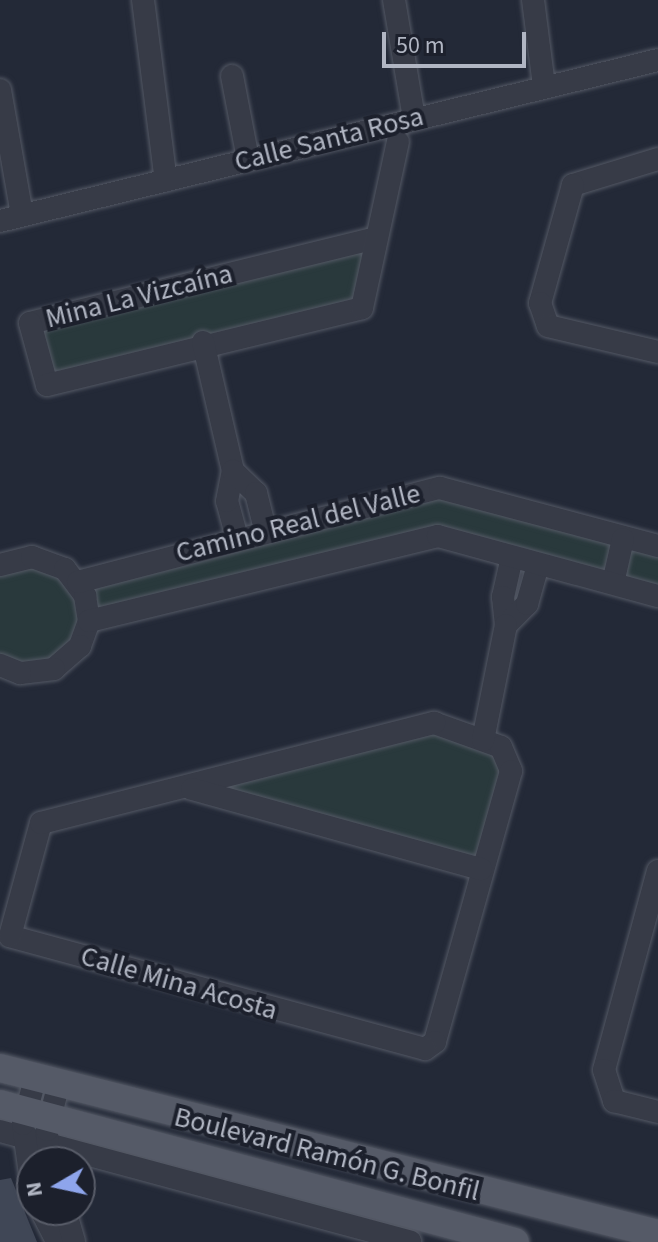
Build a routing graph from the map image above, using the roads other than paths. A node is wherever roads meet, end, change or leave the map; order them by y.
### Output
1 (143, 0) edge
2 (394, 0) edge
3 (533, 0) edge
4 (658, 60) edge
5 (232, 76) dead end
6 (544, 86) junction
7 (0, 90) edge
8 (414, 118) junction
9 (398, 142) dead end
10 (248, 159) junction
11 (658, 159) edge
12 (166, 181) junction
13 (22, 215) junction
14 (0, 221) edge
15 (376, 238) junction
16 (203, 342) junction
17 (658, 352) edge
18 (233, 471) junction
19 (265, 530) junction
20 (237, 538) junction
21 (623, 539) junction
22 (658, 546) edge
23 (512, 557) junction
24 (0, 565) edge
25 (538, 565) junction
26 (78, 582) junction
27 (613, 583) junction
28 (658, 596) edge
29 (89, 621) junction
30 (506, 625) junction
31 (0, 665) edge
32 (483, 740) junction
33 (191, 789) junction
34 (481, 869) junction
35 (658, 871) edge
36 (0, 1068) edge
37 (46, 1083) junction
38 (658, 1112) edge
39 (32, 1128) edge
40 (0, 1131) edge
41 (657, 1234) edge
42 (410, 1242) edge
43 (515, 1242) edge

1 - 12 street
2 - 8 street
3 - 6 street
4 - 6 street, Calle Santa Rosa
5 - 10 street
6 - 8 street, Calle Santa Rosa
7 - 13 street
8 - 10 street, Calle Santa Rosa
9 - 15 street, Mina La Vizcaína
10 - 12 street, Calle Santa Rosa
11 - 17 street
12 - 13 street, Calle Santa Rosa
13 - 14 street, Calle Santa Rosa
15 - 16 street, Mina La Vizcaína
15 - 16 street, Mina La Vizcaína
16 - 18 street
18 - 19 street
18 - 20 street
19 - 20 street, Camino Real del Valle
19 - 21 street, Camino Real del Valle
20 - 26 street, Camino Real del Valle
21 - 22 street, Camino Real del Valle
21 - 27 street
23 - 25 street, Camino Real del Valle
23 - 29 street, Camino Real del Valle
23 - 30 street
24 - 26 street
25 - 27 street, Camino Real del Valle
25 - 30 street
26 - 29 street
27 - 28 street, Camino Real del Valle
29 - 31 street
30 - 32 street
32 - 33 street, Calle Mina Acosta
32 - 34 street, Calle Mina Acosta
33 - 34 street, Calle Mina Acosta
33 - 34 street, Calle Mina Acosta
35 - 38 street
36 - 37 main road, Boulevard Ramón G. Bonfil
37 - 39 street
37 - 41 main road, Boulevard Ramón G. Bonfil
39 - 40 street, Boulevard Ramón G. Bonfil
39 - 42 street, Boulevard Ramón G. Bonfil
39 - 43 main road, Boulevard Ramón G. Bonfil

